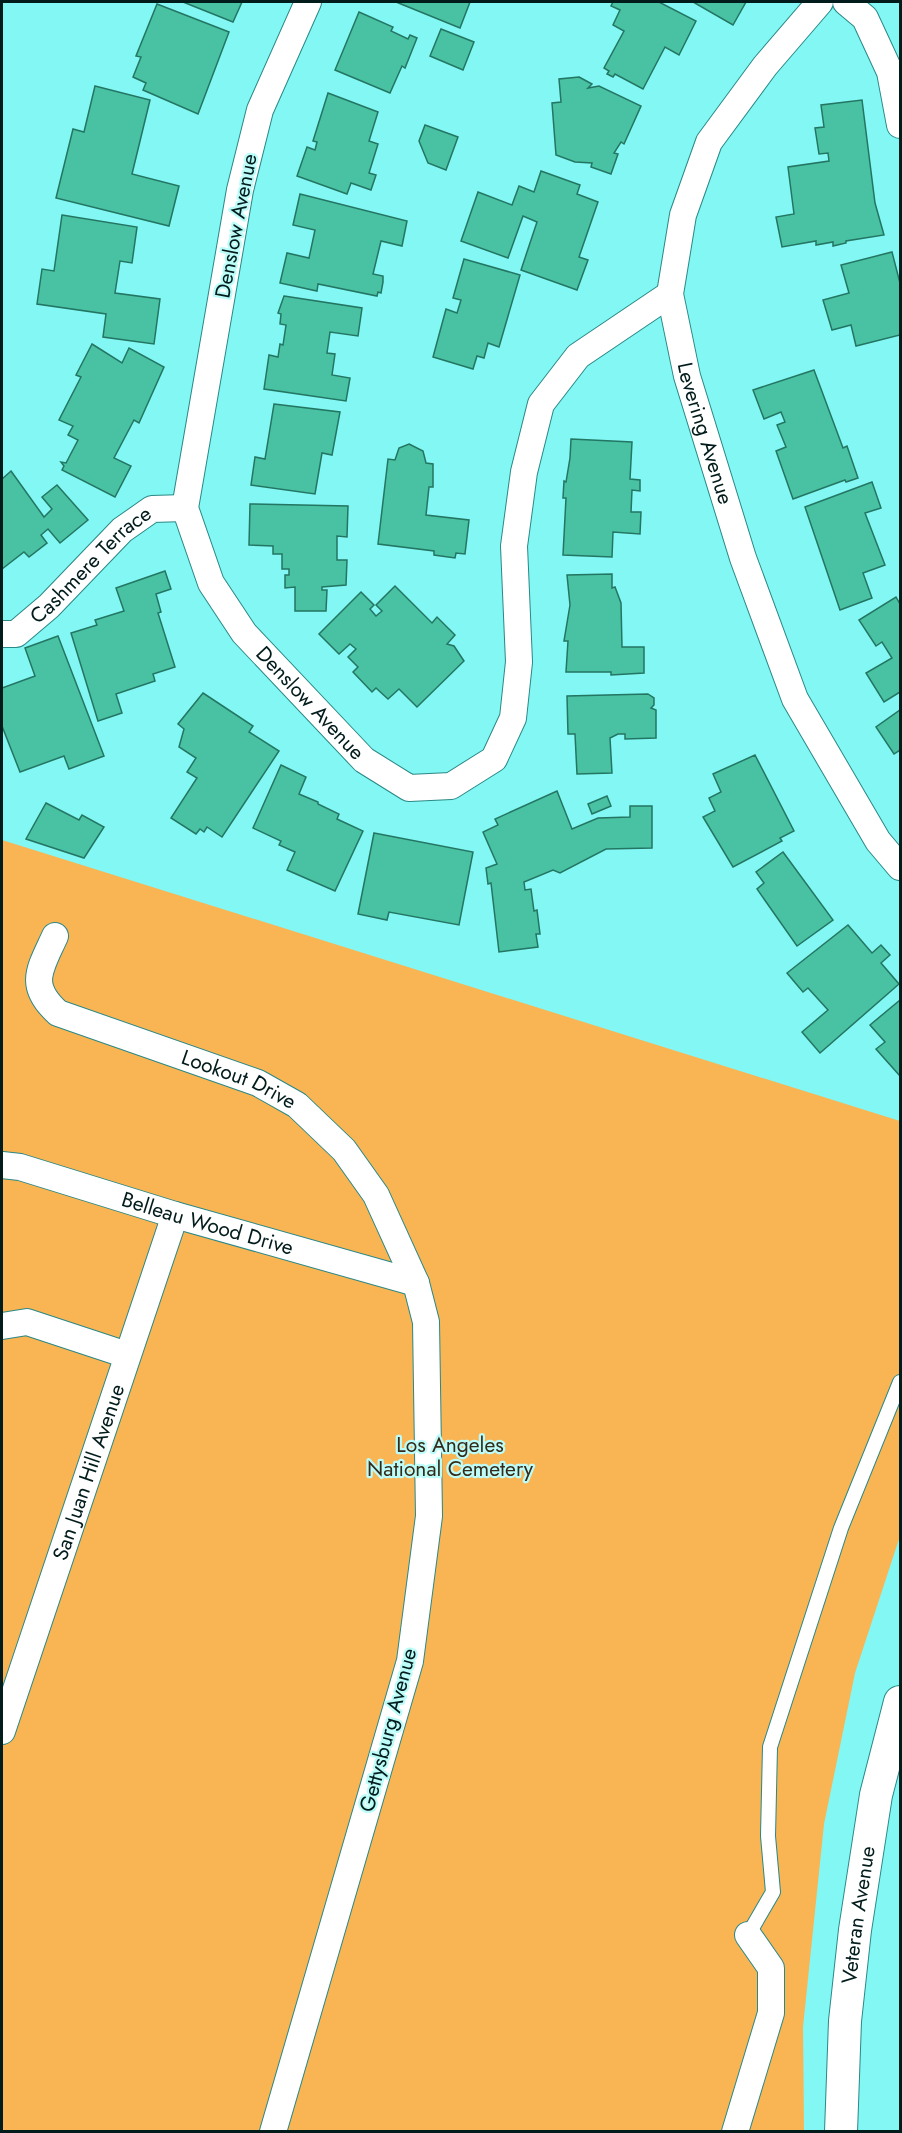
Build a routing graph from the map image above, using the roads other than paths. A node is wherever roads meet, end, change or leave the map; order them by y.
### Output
1 (308, 2) edge
2 (820, 2) edge
3 (846, 2) edge
4 (900, 125) edge
5 (670, 294) junction
6 (186, 508) junction
7 (2, 634) edge
8 (900, 867) edge
9 (55, 936) dead end
10 (2, 1165) edge
11 (175, 1215) junction
12 (416, 1283) junction
13 (2, 1326) edge
14 (127, 1355) junction
15 (900, 1382) edge
16 (900, 1702) edge
17 (2, 1731) edge
18 (748, 1935) joint
19 (273, 2132) edge
20 (735, 2132) edge
21 (842, 2132) edge

1 - 6 street, Denslow Avenue
2 - 5 street, Levering Avenue
3 - 4 street
5 - 6 street, Denslow Avenue
5 - 8 street, Levering Avenue
6 - 7 street, Cashmere Terrace
9 - 12 street, Lookout Drive
10 - 11 street, Belleau Wood Drive
11 - 12 street, Belleau Wood Drive
11 - 14 street, San Juan Hill Avenue
12 - 19 street, Gettysburg Avenue
13 - 14 street
14 - 17 street, San Juan Hill Avenue
15 - 18 lane
16 - 21 street, Veteran Avenue
18 - 20 street

